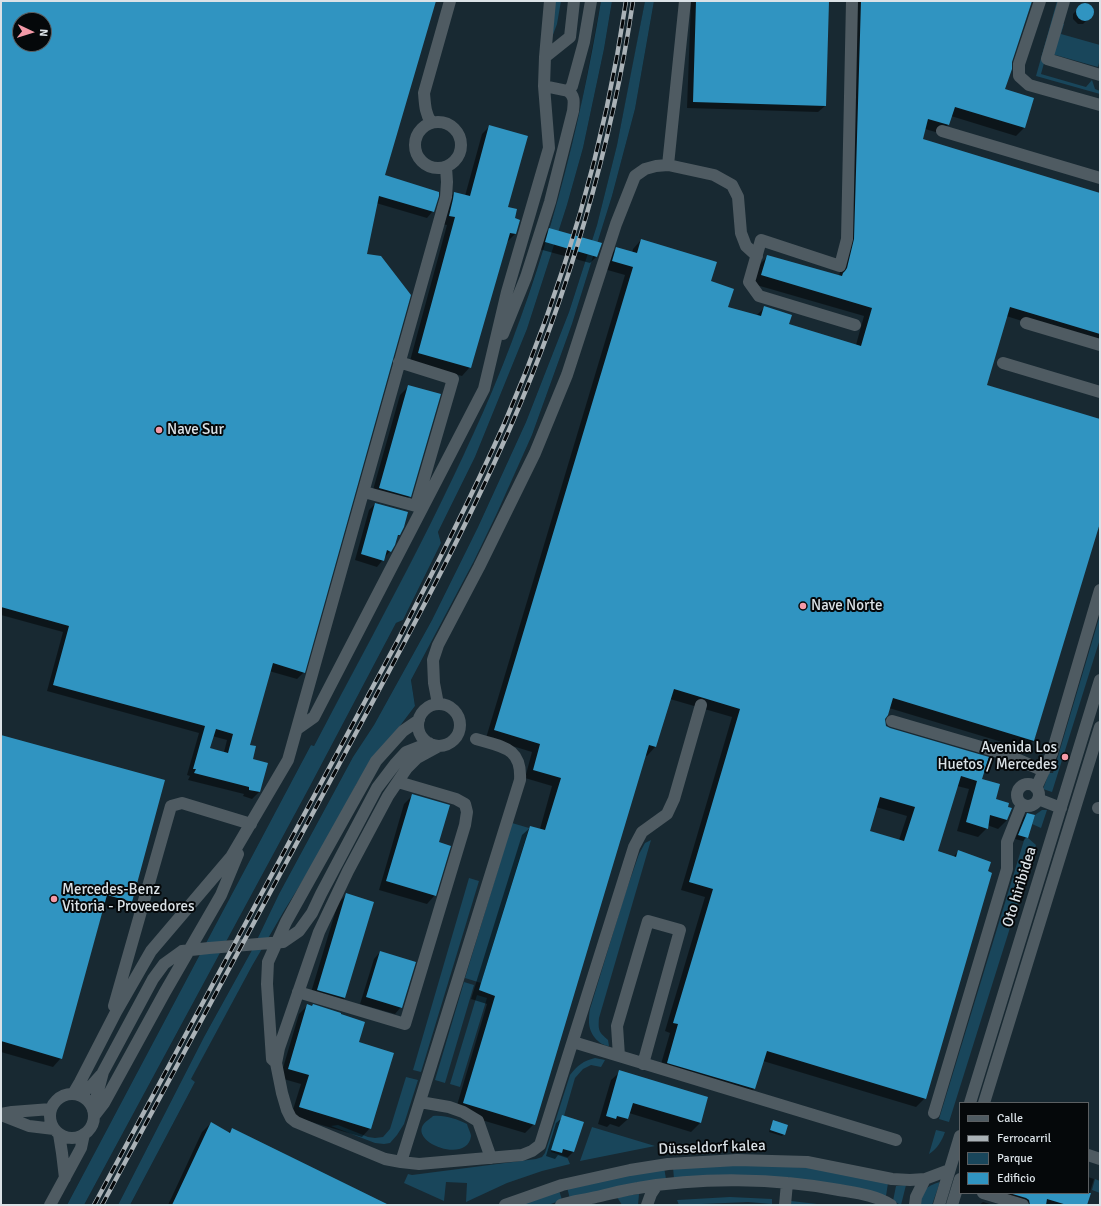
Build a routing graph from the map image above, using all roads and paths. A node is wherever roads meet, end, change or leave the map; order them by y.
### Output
1 (450, 1) edge
2 (550, 1) edge
3 (574, 1) edge
4 (591, 1) edge
5 (685, 1) edge
6 (852, 1) edge
7 (1040, 1) edge
8 (1064, 1) edge
9 (545, 57) junction
10 (1099, 72) edge
11 (544, 86) junction
12 (568, 91) junction
13 (1100, 105) edge
14 (431, 122) junction
15 (942, 131) dead end
16 (668, 165) junction
17 (446, 167) junction
18 (1100, 178) edge
19 (756, 256) junction
20 (1026, 323) dead end
21 (855, 325) dead end
22 (1100, 345) edge
23 (494, 347) junction
24 (399, 362) junction
25 (1003, 363) dead end
26 (1100, 392) edge
27 (364, 492) junction
28 (1100, 590) edge
29 (1100, 680) edge
30 (438, 704) junction
31 (701, 705) dead end
32 (892, 721) dead end
33 (419, 724) junction
34 (1100, 727) edge
35 (297, 729) junction
36 (476, 739) dead end
37 (434, 744) junction
38 (1044, 771) junction
39 (398, 782) junction
40 (377, 788) junction
41 (1037, 793) junction
42 (1022, 804) junction
43 (1061, 808) junction
44 (251, 824) junction
45 (298, 992) junction
46 (111, 1022) junction
47 (573, 1042) junction
48 (619, 1056) junction
49 (276, 1063) junction
50 (643, 1064) junction
51 (103, 1072) junction
52 (76, 1095) junction
53 (420, 1102) junction
54 (970, 1102) edge
55 (984, 1102) edge
56 (51, 1109) junction
57 (934, 1113) dead end
58 (93, 1114) junction
59 (1, 1115) edge
60 (56, 1131) junction
61 (84, 1134) junction
62 (959, 1139) edge
63 (896, 1140) dead end
64 (1089, 1155) edge
65 (491, 1158) junction
66 (1100, 1159) edge
67 (401, 1162) junction
68 (949, 1170) junction
69 (65, 1178) junction
70 (925, 1179) junction
71 (787, 1183) junction
72 (959, 1184) edge
73 (657, 1185) junction
74 (986, 1194) edge
75 (595, 1197) junction
76 (50, 1205) edge
77 (505, 1205) edge
78 (561, 1205) edge
79 (606, 1205) edge
80 (646, 1205) edge
81 (784, 1205) edge
82 (891, 1205) edge
83 (915, 1205) edge
84 (939, 1205) edge
85 (952, 1205) edge
86 (1023, 1205) edge

1 - 14 street
2 - 9 street
3 - 9 street
4 - 12 street
5 - 16 street
6 - 19 street
7 - 13 street
8 - 10 street
9 - 11 street
11 - 12 street
11 - 23 street
12 - 23 street
14 - 17 street
14 - 17 street
15 - 18 street
16 - 19 street
16 - 30 street
17 - 24 street
19 - 21 street
20 - 22 street
23 - 35 street
24 - 27 street
24 - 27 street
25 - 26 street
27 - 35 street
28 - 38 street
29 - 43 street, Oto hiribidea
30 - 33 street
30 - 37 street
31 - 47 street
32 - 38 street
33 - 37 street
33 - 40 street
33 - 49 street
34 - 55 street, Oto hiribidea
35 - 44 street
36 - 53 street
37 - 39 street
37 - 40 street
38 - 41 street
39 - 45 street
39 - 45 street
40 - 51 street
41 - 42 street
41 - 42 street
41 - 43 street
42 - 57 street
43 - 54 street, Oto hiribidea
44 - 46 street
44 - 46 street
44 - 58 street
45 - 49 street
46 - 52 street
47 - 48 street
47 - 65 street
48 - 50 street
48 - 50 street
49 - 67 street
50 - 63 street
51 - 52 street
51 - 58 street
52 - 56 street
52 - 58 street
53 - 65 street
53 - 67 street
56 - 59 street
56 - 60 street
58 - 61 street
59 - 60 street
60 - 61 street
60 - 69 street
61 - 69 street
62 - 68 street
64 - 66 street
65 - 67 street
68 - 70 street, Düsseldorf kalea
68 - 84 street
69 - 76 street
70 - 77 street, Düsseldorf kalea
70 - 83 street
71 - 73 street
71 - 81 street
71 - 82 street
72 - 85 street
73 - 75 street
73 - 80 street
74 - 86 street
75 - 78 street
75 - 79 street

